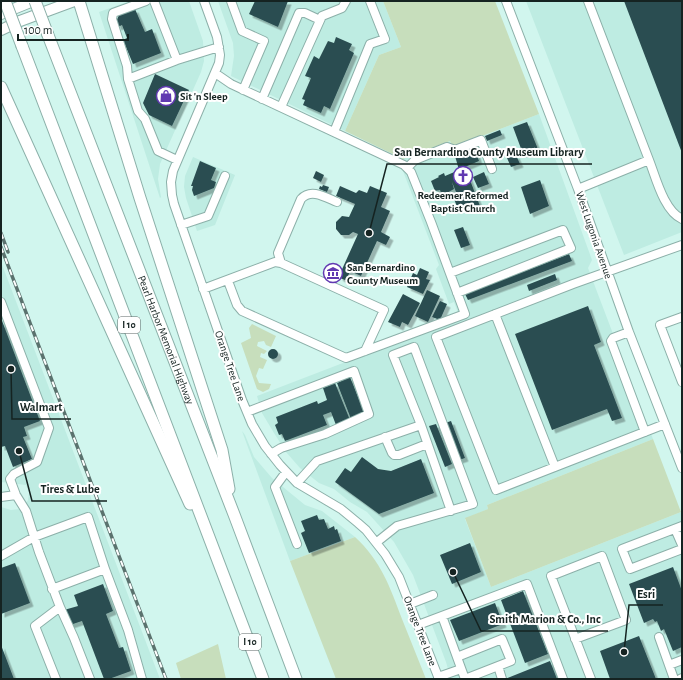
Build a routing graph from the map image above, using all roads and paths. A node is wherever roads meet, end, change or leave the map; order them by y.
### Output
1 (4, 1) edge
2 (34, 1) edge
3 (74, 1) edge
4 (79, 1) edge
5 (146, 1) edge
6 (154, 1) edge
7 (204, 1) edge
8 (231, 1) edge
9 (346, 1) edge
10 (370, 1) edge
11 (506, 1) edge
12 (588, 1) edge
13 (1, 14) edge
14 (320, 20) junction
15 (1, 30) edge
16 (219, 47) junction
17 (177, 60) junction
18 (215, 73) junction
19 (128, 79) junction
20 (1, 87) edge
21 (243, 90) junction
22 (262, 98) junction
23 (281, 107) junction
24 (334, 132) junction
25 (177, 160) junction
26 (650, 160) junction
27 (407, 168) junction
28 (492, 169) dead end
29 (224, 176) dead end
30 (578, 189) junction
31 (336, 202) dead end
32 (682, 219) edge
33 (181, 225) junction
34 (682, 245) edge
35 (281, 263) junction
36 (607, 272) junction
37 (450, 273) junction
38 (228, 281) junction
39 (204, 290) junction
40 (456, 293) junction
41 (1, 302) edge
42 (495, 314) junction
43 (682, 317) edge
44 (629, 332) junction
45 (365, 351) junction
46 (682, 382) edge
47 (247, 412) junction
48 (665, 424) junction
49 (421, 425) junction
50 (645, 432) junction
51 (386, 437) junction
52 (427, 444) junction
53 (271, 454) junction
54 (681, 456) edge
55 (555, 467) junction
56 (682, 468) edge
57 (286, 472) junction
58 (297, 483) junction
59 (16, 495) junction
60 (1, 496) edge
61 (450, 511) junction
62 (235, 517) junction
63 (679, 527) edge
64 (34, 537) junction
65 (377, 542) junction
66 (297, 544) dead end
67 (682, 545) edge
68 (682, 548) edge
69 (1, 556) edge
70 (105, 569) junction
71 (52, 588) junction
72 (434, 595) dead end
73 (410, 604) junction
74 (236, 605) junction
75 (60, 607) junction
76 (442, 616) junction
77 (418, 625) junction
78 (659, 637) dead end
79 (576, 639) junction
80 (457, 656) junction
81 (682, 660) edge
82 (669, 665) junction
83 (498, 666) junction
84 (462, 669) junction
85 (439, 678) edge
86 (56, 679) edge
87 (90, 679) edge
88 (142, 679) edge
89 (263, 679) edge
90 (296, 679) edge
91 (465, 679) edge
92 (502, 679) edge
93 (563, 679) edge
94 (591, 679) edge
95 (674, 679) edge

1 - 74 highway, I 10, bridge
2 - 13 main road
2 - 62 highway, Pearl Harbor Memorial Highway / I 10, bridge
3 - 15 main road
4 - 62 highway
5 - 19 street
6 - 17 street
7 - 16 street, Orange Tree Lane
8 - 21 street
9 - 14 street
10 - 24 street
11 - 30 street, West Lugonia Avenue
12 - 26 street
14 - 22 street
14 - 23 street
16 - 17 street
16 - 18 street, Orange Tree Lane
17 - 19 street
18 - 21 street
18 - 25 street, Orange Tree Lane
19 - 25 street
20 - 74 highway
21 - 22 street
22 - 23 street
23 - 24 street
24 - 27 street
25 - 33 street, Orange Tree Lane
26 - 30 street
26 - 32 street
27 - 28 street
27 - 37 street
29 - 33 street
30 - 36 street, West Lugonia Avenue
31 - 35 street
33 - 39 street, Orange Tree Lane
34 - 36 street
35 - 38 street
35 - 45 street
36 - 42 street
36 - 44 street, West Lugonia Avenue
37 - 40 street
37 - 40 street
38 - 39 street
38 - 45 street
39 - 47 street, Orange Tree Lane
40 - 45 street
41 - 59 street
42 - 55 street
42 - 55 street
43 - 46 street
44 - 48 street, West Lugonia Avenue
44 - 50 street
47 - 53 street, Orange Tree Lane
47 - 53 street
48 - 50 street
48 - 54 street, West Lugonia Avenue
49 - 51 street
49 - 52 street
49 - 61 street
50 - 55 street
51 - 52 street
51 - 58 street
52 - 61 street
53 - 57 street, Orange Tree Lane
54 - 56 street, West Lugonia Avenue
57 - 58 street, Orange Tree Lane
57 - 66 street
58 - 65 street, Orange Tree Lane
59 - 60 street
59 - 64 street
61 - 65 street
62 - 90 highway, Pearl Harbor Memorial Highway / I 10
63 - 67 street
63 - 68 street
64 - 69 street
64 - 70 street
64 - 71 street
65 - 73 street, Orange Tree Lane
70 - 71 street
70 - 88 street
71 - 75 street
72 - 73 street
73 - 77 street, Orange Tree Lane
74 - 89 highway, I 10
75 - 86 street
75 - 87 street
76 - 77 street
76 - 80 street
76 - 93 street
77 - 85 street, Orange Tree Lane
78 - 82 street
79 - 79 street
79 - 94 street
80 - 83 street
80 - 84 street
81 - 82 street
82 - 95 street
83 - 91 street
83 - 92 street
84 - 85 street
84 - 91 street

